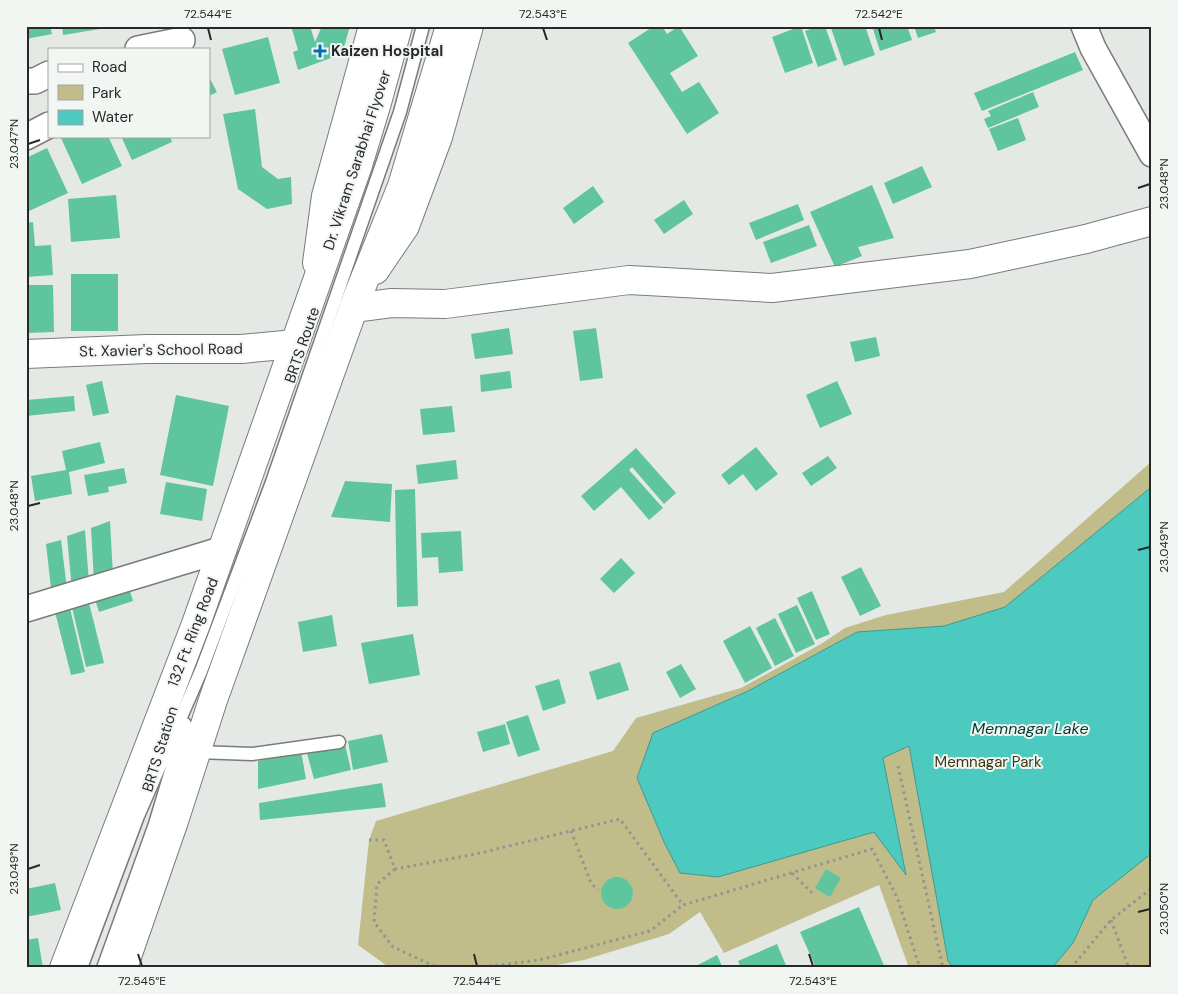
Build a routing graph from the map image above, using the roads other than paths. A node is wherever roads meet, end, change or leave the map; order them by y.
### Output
1 (373, 26) edge
2 (398, 26) edge
3 (423, 26) edge
4 (450, 26) edge
5 (469, 26) edge
6 (1084, 26) edge
7 (179, 38) edge
8 (142, 48) edge
9 (48, 74) edge
10 (26, 81) edge
11 (48, 126) edge
12 (26, 137) edge
13 (1152, 154) edge
14 (1152, 222) edge
15 (313, 294) junction
16 (355, 303) junction
17 (295, 344) junction
18 (26, 354) edge
19 (224, 549) junction
20 (26, 609) edge
21 (200, 672) junction
22 (339, 742) dead end
23 (196, 752) junction
24 (64, 968) edge
25 (81, 968) edge
26 (104, 968) edge
27 (123, 968) edge

1 - 15 main road
2 - 15 main road, Dr. Vikram Sarabhai Flyover
3 - 21 lane, BRTS Route
4 - 16 main road
5 - 16 main road
6 - 13 street
7 - 8 street
9 - 10 street
11 - 12 street
14 - 16 main road
15 - 17 main road, 132 Ft. Ring Road
16 - 23 main road
17 - 18 main road, St. Xavier's School Road
17 - 19 main road, 132 Ft. Ring Road
19 - 20 street
19 - 24 main road, 132 Ft. Ring Road
21 - 25 lane, BRTS Station
21 - 26 lane, BRTS Station
22 - 23 lane
23 - 27 main road

